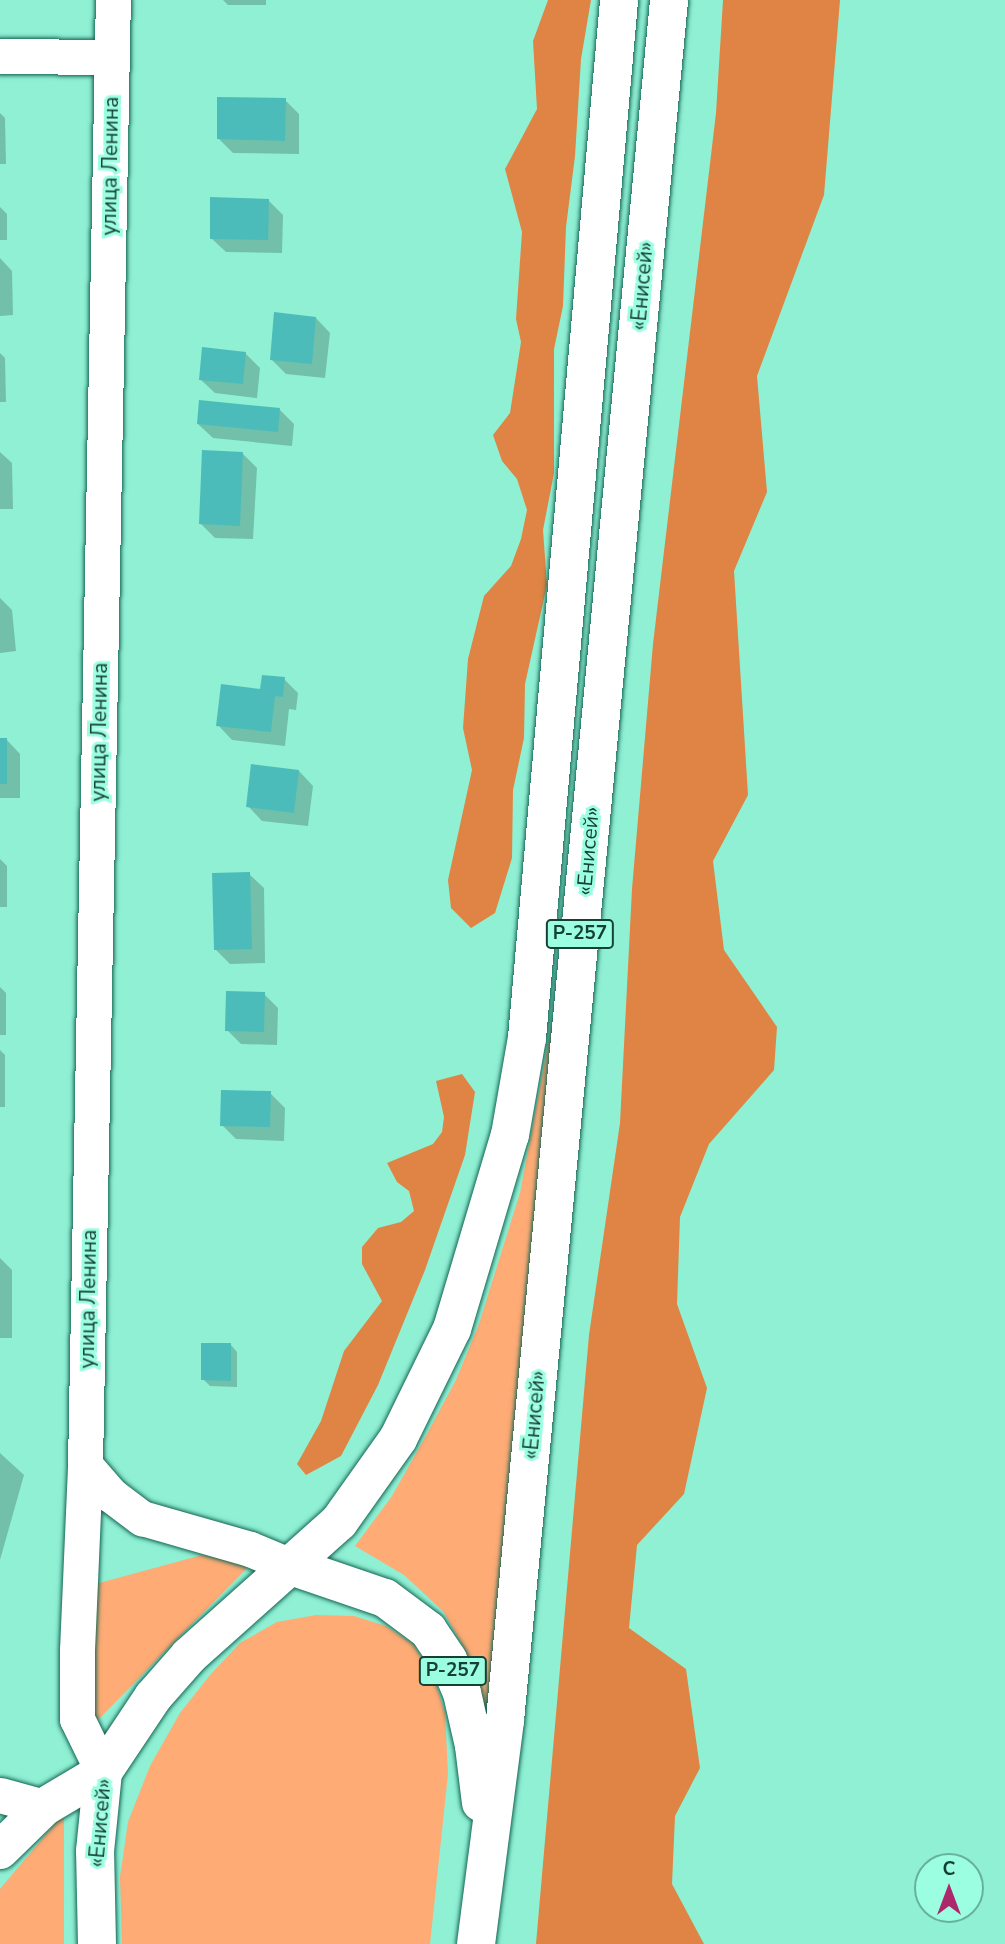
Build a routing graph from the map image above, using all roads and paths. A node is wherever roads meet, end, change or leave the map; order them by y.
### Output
1 (114, 0) edge
2 (619, 0) edge
3 (669, 0) edge
4 (0, 56) edge
5 (113, 57) junction
6 (85, 1465) junction
7 (291, 1566) junction
8 (103, 1772) junction
9 (0, 1796) edge
10 (44, 1807) junction
11 (0, 1850) edge
12 (486, 1868) junction
13 (97, 1944) edge
14 (476, 1944) edge

1 - 5 street, улица Ленина
2 - 7 highway, «Енисей» / Р-257
3 - 12 highway, «Енисей» / Р-257
4 - 5 street
5 - 6 street, улица Ленина
6 - 7 street
6 - 8 street, улица Ленина
7 - 8 highway, «Енисей» / Р-257
7 - 12 highway, «Енисей» / Р-257
8 - 10 highway
8 - 13 highway, «Енисей» / Р-257
9 - 10 street
10 - 11 highway
12 - 14 highway, «Енисей» / Р-257

